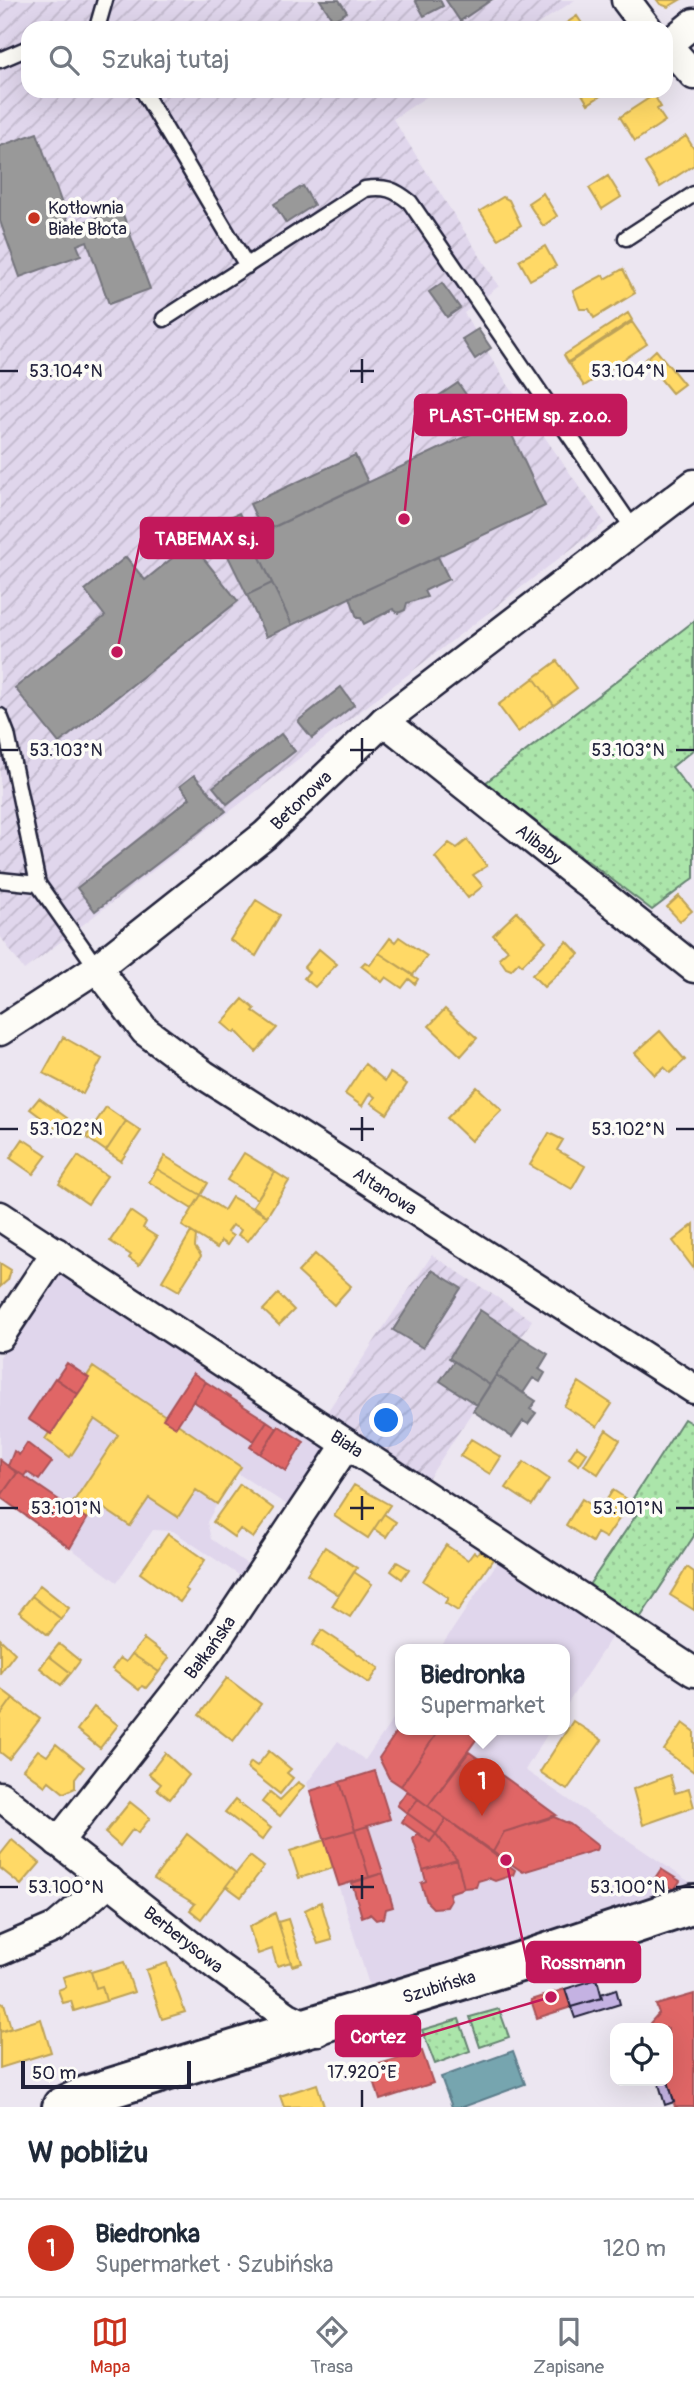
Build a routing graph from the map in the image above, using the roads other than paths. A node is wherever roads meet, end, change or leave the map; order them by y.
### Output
1 (105, 0) edge
2 (626, 0) edge
3 (99, 21) edge
4 (642, 21) edge
5 (694, 23) edge
6 (673, 40) edge
7 (21, 51) edge
8 (673, 52) edge
9 (0, 60) edge
10 (694, 75) edge
11 (147, 98) edge
12 (694, 194) edge
13 (626, 238) dead end
14 (247, 266) junction
15 (164, 319) dead end
16 (694, 484) edge
17 (634, 530) junction
18 (0, 716) edge
19 (384, 721) junction
20 (0, 880) edge
21 (38, 884) junction
22 (97, 968) junction
23 (694, 968) edge
24 (0, 1031) edge
25 (0, 1216) edge
26 (56, 1252) junction
27 (0, 1336) edge
28 (694, 1390) edge
29 (347, 1444) junction
30 (694, 1672) edge
31 (0, 1796) edge
32 (58, 1842) junction
33 (110, 1881) junction
34 (694, 1904) edge
35 (694, 1922) edge
36 (0, 1951) edge
37 (217, 1966) junction
38 (322, 2029) junction
39 (202, 2059) junction
40 (62, 2107) edge
41 (86, 2107) edge

1 - 3 lane
2 - 4 street
5 - 6 street
7 - 9 lane
8 - 10 street
11 - 14 lane
12 - 13 lane
14 - 15 lane
14 - 17 lane
16 - 17 street, Betonowa
17 - 19 street, Betonowa
18 - 21 lane
19 - 22 street, Betonowa
19 - 23 street, Alibaby
20 - 21 lane
21 - 22 lane
22 - 24 street, Betonowa
22 - 28 street, Altanowa
25 - 26 street, Biała
26 - 27 street
26 - 29 street, Biała
29 - 30 street, Biała
29 - 32 street, Bałkańska
31 - 32 street, Berberysowa
32 - 33 street, Berberysowa
33 - 36 street
33 - 37 street, Berberysowa
34 - 38 main road, Szubińska
35 - 38 main road, Szubińska
37 - 38 street, Berberysowa
37 - 39 street
38 - 39 main road, Szubińska
38 - 41 main road, Szubińska
39 - 40 main road, Szubińska

